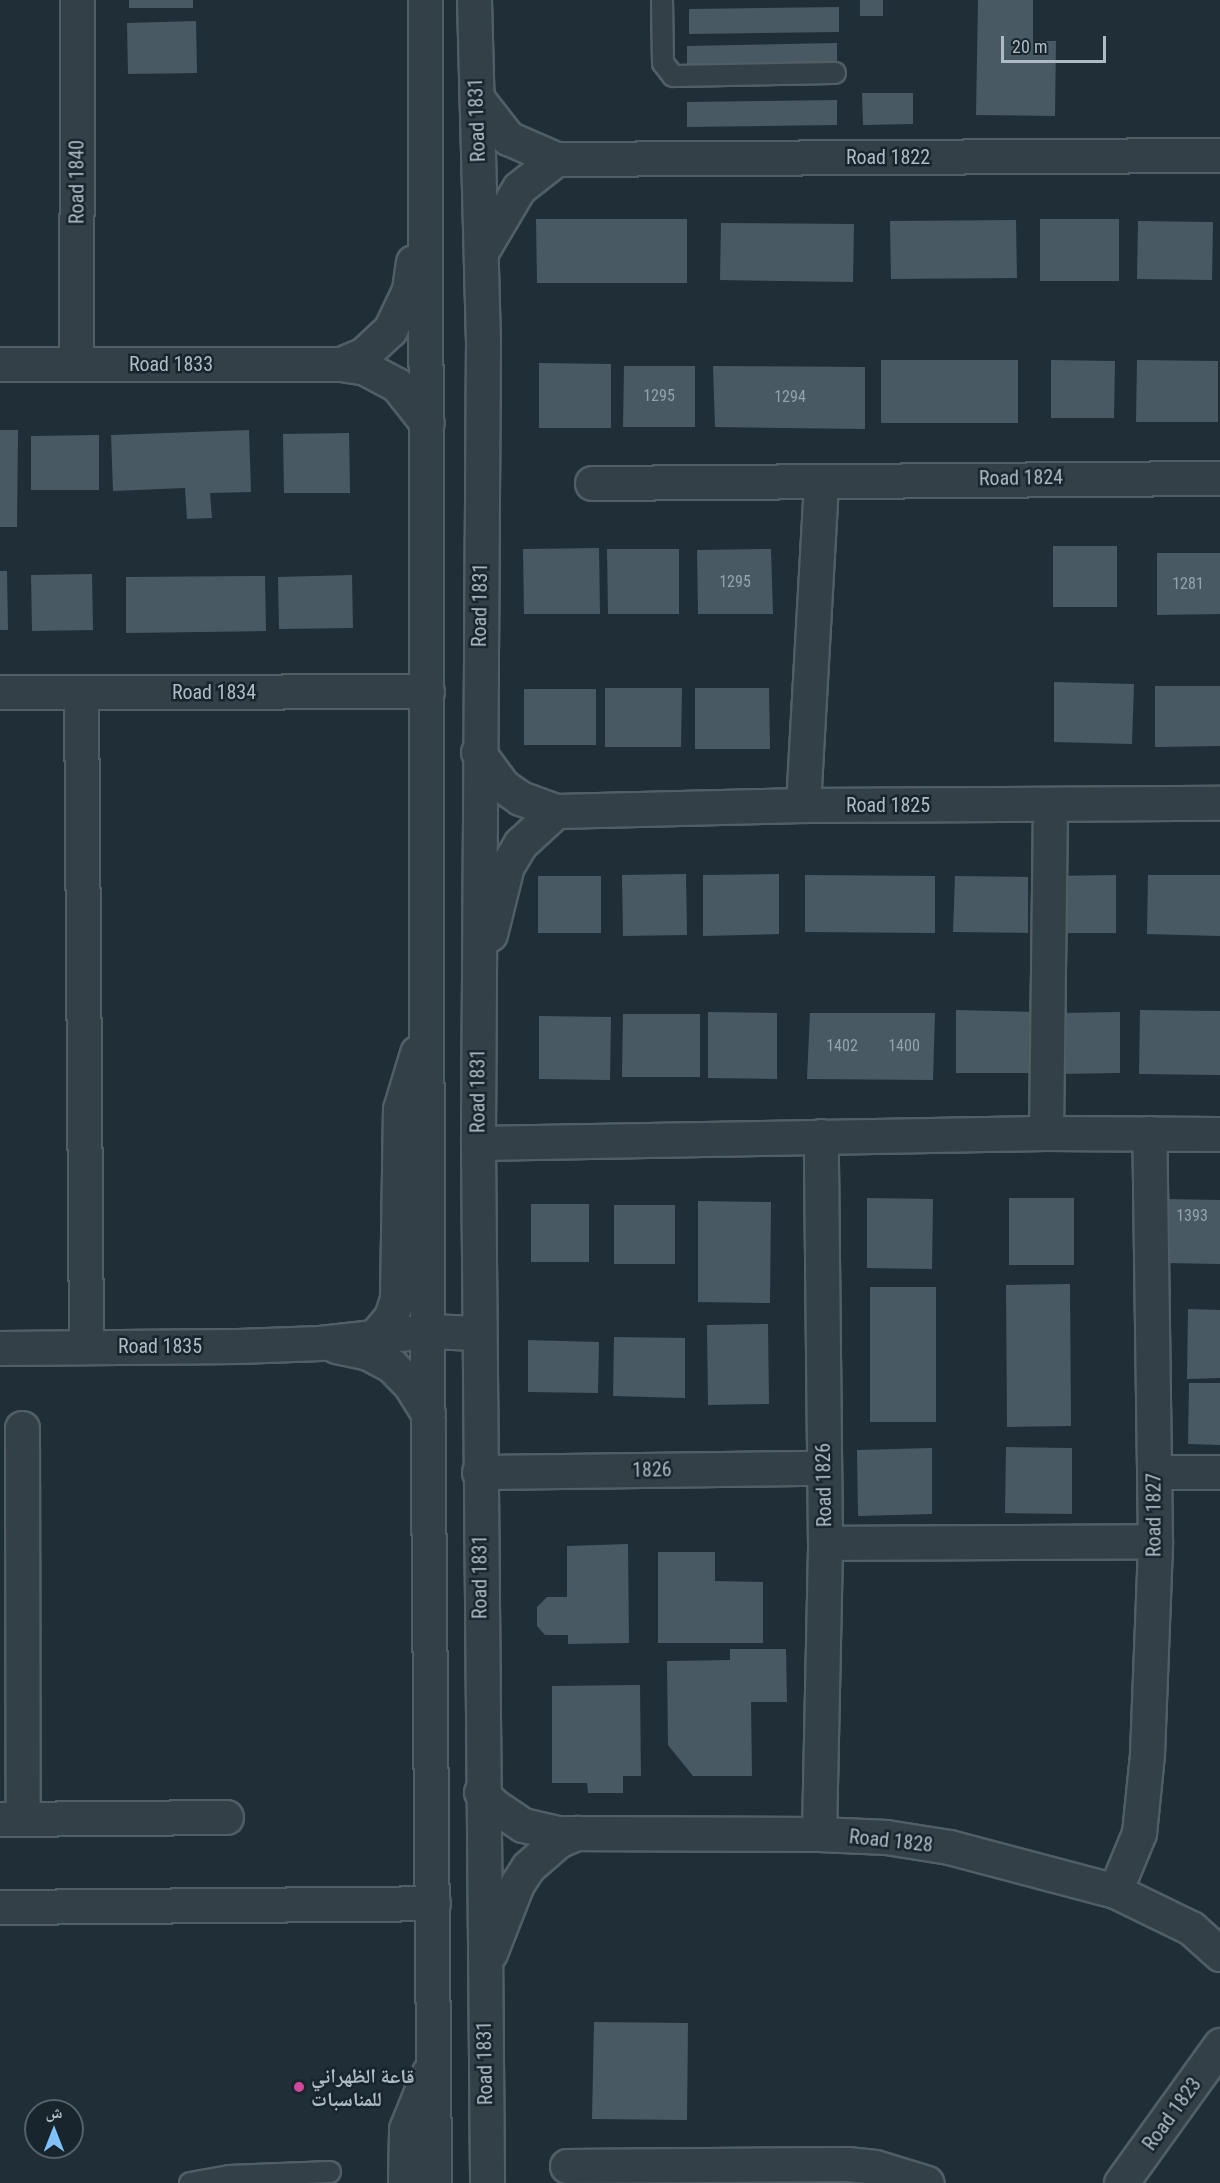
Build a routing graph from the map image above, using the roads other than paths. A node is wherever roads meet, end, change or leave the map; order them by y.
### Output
1 (77, 0) edge
2 (424, 0) edge
3 (474, 0) edge
4 (662, 0) edge
5 (835, 74) dead end
6 (477, 98) junction
7 (1220, 155) edge
8 (556, 159) junction
9 (426, 239) junction
10 (481, 253) junction
11 (0, 364) edge
12 (76, 364) junction
13 (341, 364) junction
14 (427, 423) junction
15 (1220, 478) edge
16 (822, 482) junction
17 (592, 483) dead end
18 (427, 691) junction
19 (0, 692) edge
20 (81, 692) junction
21 (478, 752) junction
22 (1220, 803) edge
23 (1050, 804) junction
24 (803, 805) junction
25 (556, 811) junction
26 (478, 985) junction
27 (427, 1019) junction
28 (1046, 1133) junction
29 (1149, 1133) junction
30 (1220, 1134) edge
31 (822, 1136) junction
32 (478, 1143) junction
33 (427, 1331) junction
34 (478, 1333) junction
35 (375, 1336) junction
36 (320, 1343) junction
37 (86, 1346) junction
38 (0, 1348) edge
39 (428, 1413) junction
40 (22, 1428) dead end
41 (824, 1468) junction
42 (479, 1472) junction
43 (1155, 1472) junction
44 (1220, 1472) edge
45 (1155, 1541) junction
46 (825, 1543) junction
47 (481, 1792) junction
48 (226, 1817) dead end
49 (12, 1819) edge
50 (576, 1833) junction
51 (819, 1834) junction
52 (1115, 1891) junction
53 (433, 1903) junction
54 (0, 1906) edge
55 (1206, 1931) edge
56 (1220, 1954) edge
57 (484, 1968) junction
58 (1220, 2045) edge
59 (434, 2062) junction
60 (567, 2166) dead end
61 (330, 2172) dead end
62 (190, 2183) edge
63 (405, 2183) edge
64 (434, 2183) edge
65 (487, 2183) edge
66 (927, 2183) edge
67 (1121, 2183) edge

1 - 12 street, Road 1840
2 - 9 street
3 - 6 street, Road 1831
4 - 5 lane
6 - 8 street, Road 1822
6 - 10 street, Road 1831
7 - 8 street, Road 1822
8 - 10 street
9 - 13 street, Road 1833
9 - 14 street
10 - 21 street, Road 1831
11 - 12 street, Road 1833
12 - 13 street, Road 1833
13 - 14 street, Road 1833
14 - 18 street
15 - 16 street, Road 1824
16 - 17 street, Road 1824
16 - 24 street
18 - 20 street, Road 1834
18 - 27 street
19 - 20 street, Road 1834
20 - 37 street
21 - 25 street, Road 1825
21 - 26 street, Road 1831
22 - 23 street, Road 1825
23 - 24 street, Road 1825
23 - 28 street
24 - 25 street, Road 1825
25 - 26 street
26 - 32 street, Road 1831
27 - 33 street
27 - 35 street
28 - 29 street
28 - 31 street
29 - 30 street
29 - 43 street, Road 1827
31 - 32 street
31 - 41 street, Road 1826
32 - 34 street, Road 1831
33 - 34 street, Road 1835
33 - 35 street, Road 1835
33 - 39 street
34 - 42 street, Road 1831
35 - 36 street, Road 1835
36 - 37 street, Road 1835
36 - 39 street, Road 1835
37 - 38 street, Road 1835
39 - 53 street
40 - 49 street
41 - 42 street, 1826
41 - 46 street, Road 1826
42 - 47 street, Road 1831
43 - 44 street
43 - 45 street, Road 1827
45 - 46 street
45 - 52 street, Road 1827
46 - 51 street, Road 1826
47 - 50 street, Road 1828
47 - 57 street, Road 1831
48 - 49 street
50 - 51 street, Road 1828
50 - 57 street
51 - 52 street, Road 1828
52 - 55 street, Road 1828
53 - 54 street
53 - 59 street
55 - 56 street, Road 1828
57 - 65 street, Road 1831
58 - 67 street, Road 1823
59 - 63 street
59 - 64 street
60 - 66 street
61 - 62 lane

